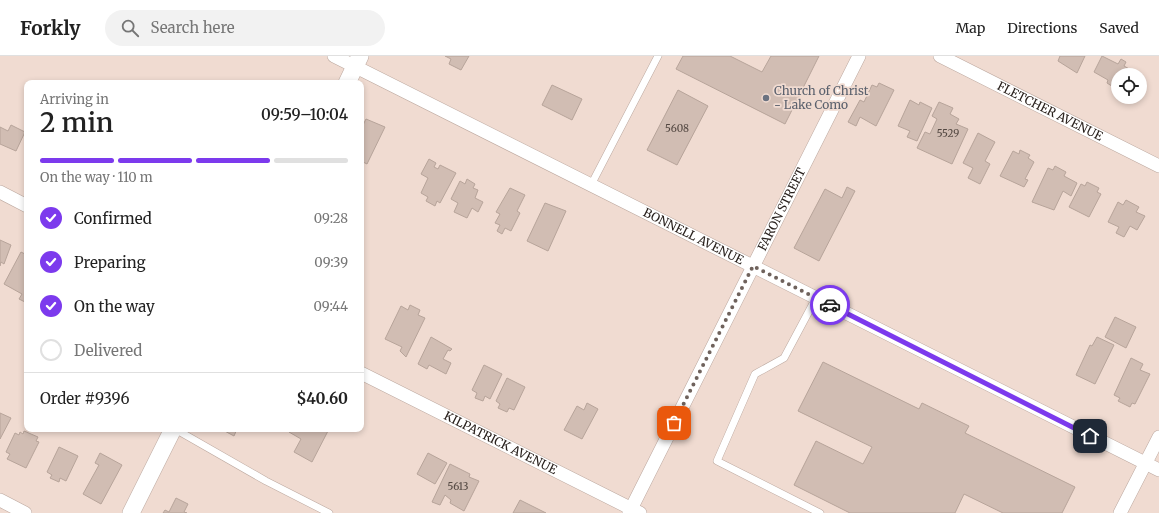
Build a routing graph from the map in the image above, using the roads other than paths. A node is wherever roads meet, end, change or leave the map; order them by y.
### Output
1 (334, 56) edge
2 (658, 56) edge
3 (859, 56) edge
4 (940, 56) edge
5 (358, 61) edge
6 (348, 80) edge
7 (1159, 166) edge
8 (591, 185) junction
9 (0, 192) edge
10 (24, 204) edge
11 (753, 266) junction
12 (816, 298) junction
13 (364, 375) edge
14 (172, 432) edge
15 (179, 432) edge
16 (1159, 437) edge
17 (1145, 464) junction
18 (1159, 470) edge
19 (0, 500) edge
20 (633, 512) edge
21 (25, 513) edge
22 (131, 513) edge
23 (329, 513) edge
24 (820, 513) edge
25 (1120, 513) edge

1 - 5 street, BONNELL AVENUE
2 - 8 lane
3 - 11 street, FARON STREET
4 - 7 street, FLETCHER AVENUE
5 - 6 street
5 - 8 street, BONNELL AVENUE
8 - 11 street, BONNELL AVENUE
9 - 10 street
11 - 12 street, BONNELL AVENUE
11 - 20 street, FARON STREET
12 - 17 street, BONNELL AVENUE
12 - 24 lane
13 - 20 street, KILPATRICK AVENUE
14 - 22 street
15 - 23 lane
16 - 17 street
17 - 18 street, BONNELL AVENUE
17 - 25 street
19 - 21 street

